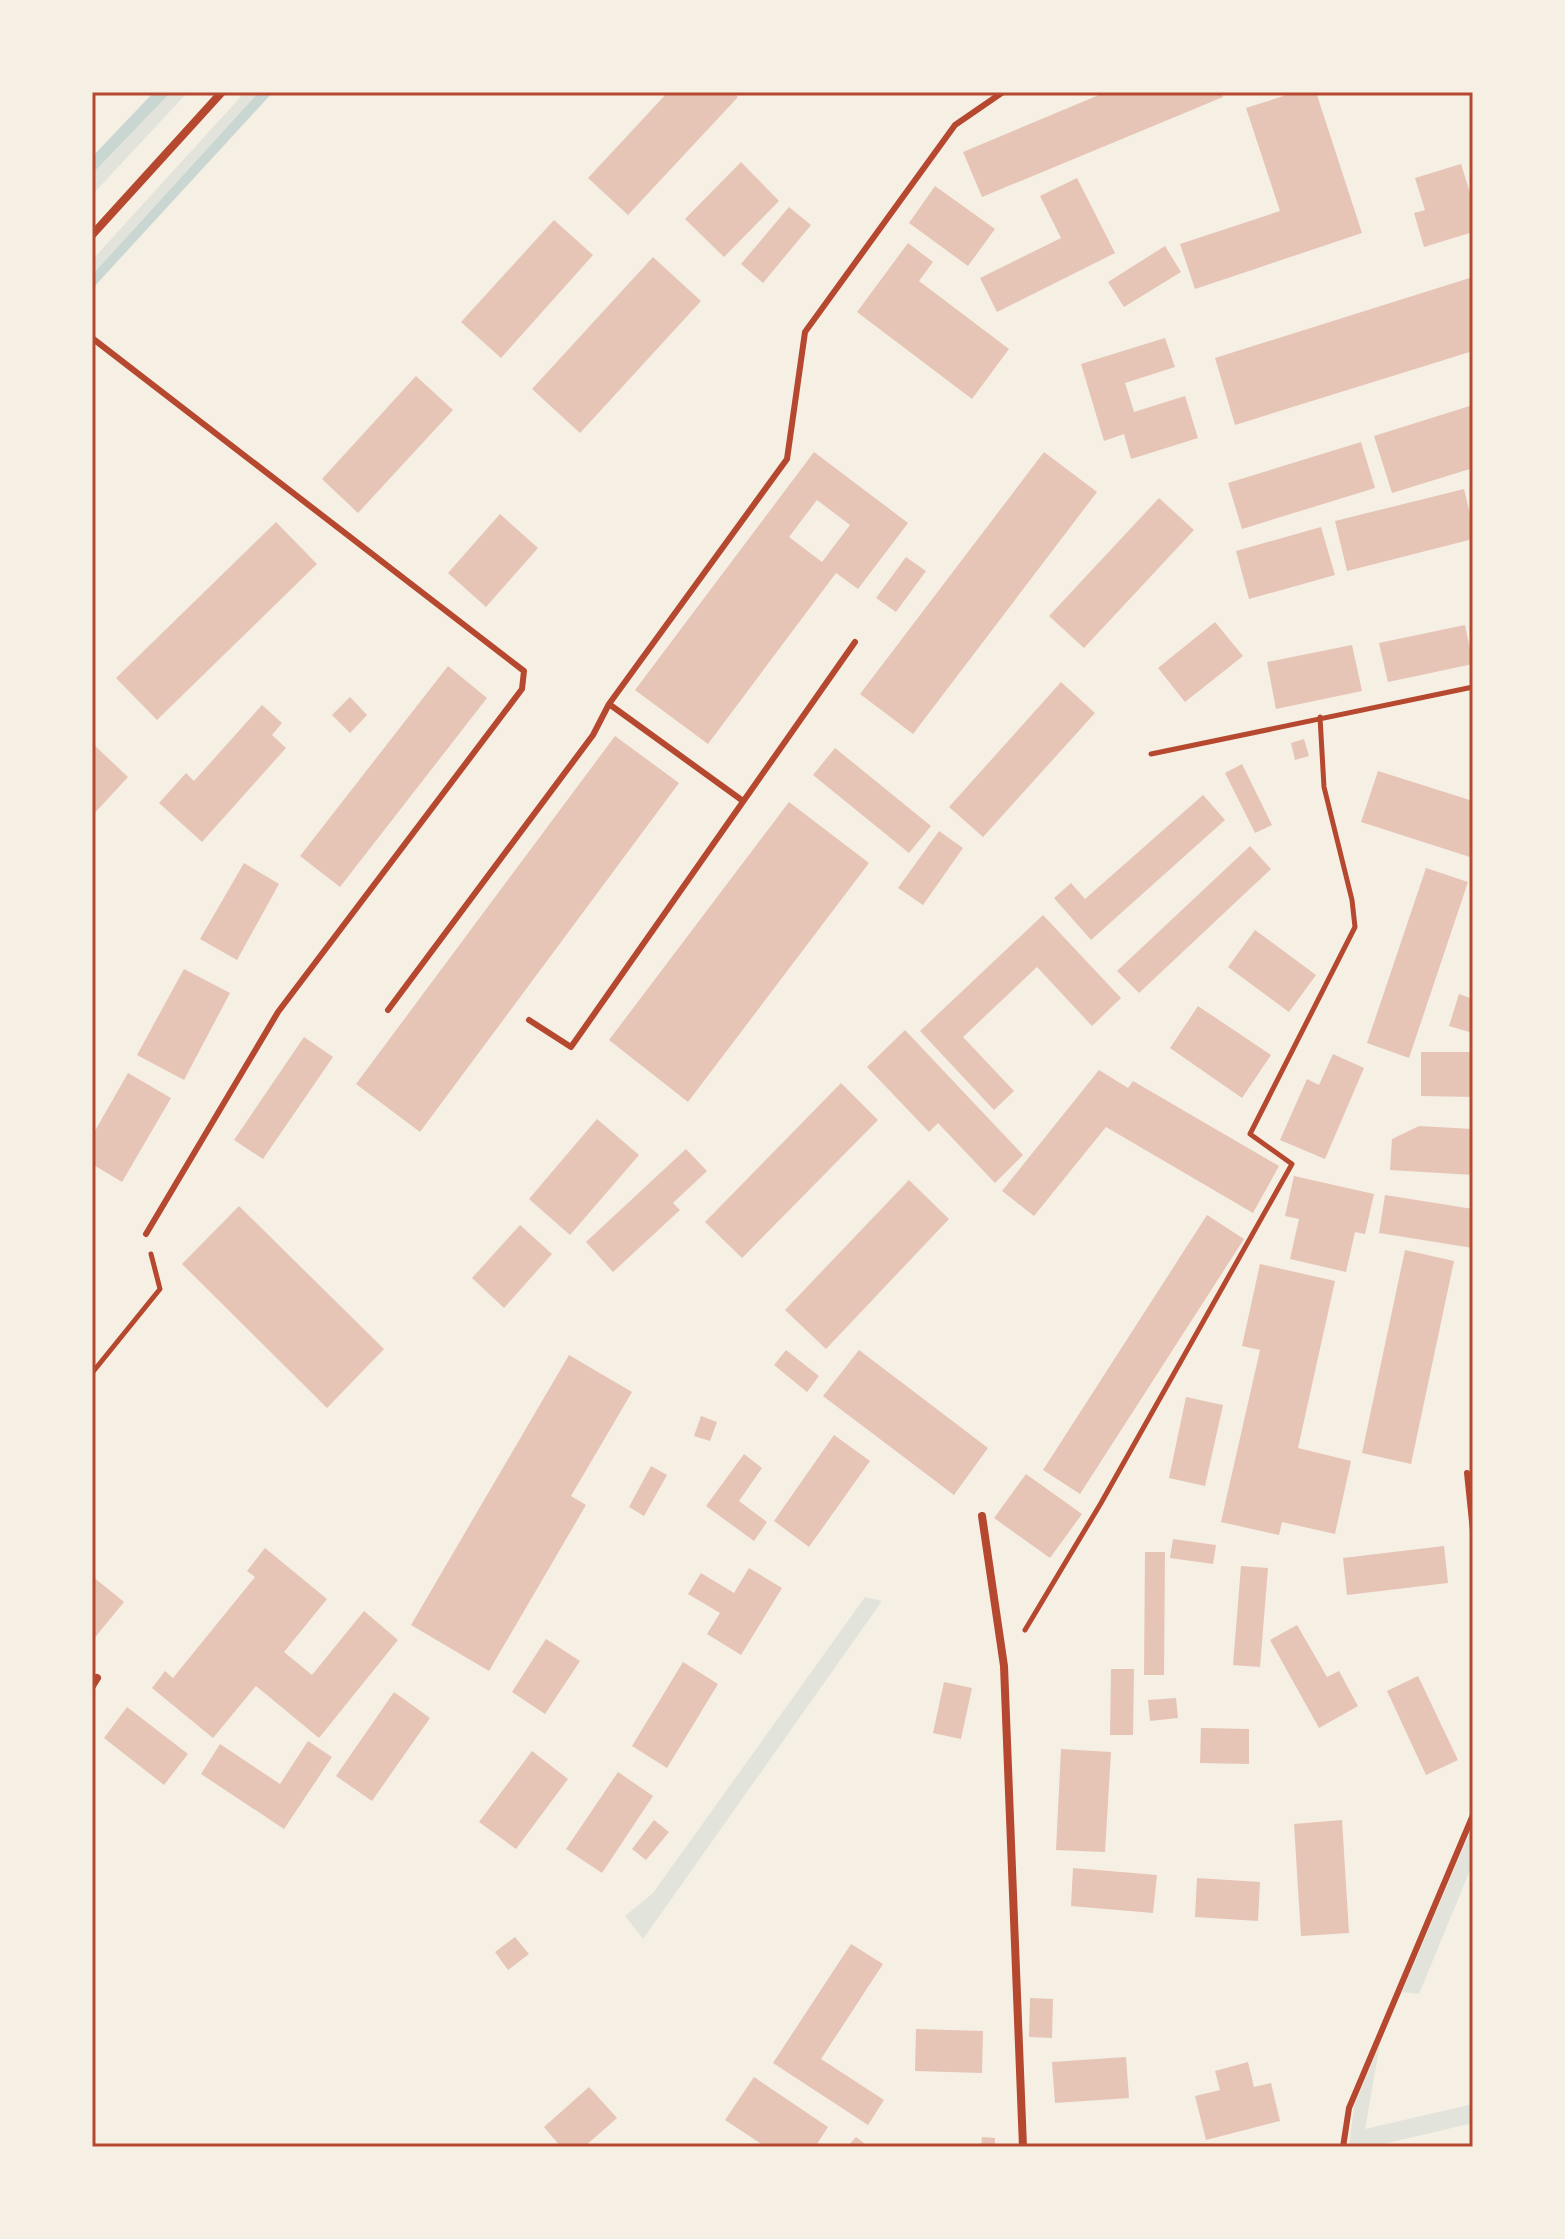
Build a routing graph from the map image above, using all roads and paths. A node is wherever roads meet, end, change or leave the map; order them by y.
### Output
1 (222, 92) edge
2 (1003, 92) edge
3 (92, 235) edge
4 (92, 338) edge
5 (855, 642) dead end
6 (1473, 687) edge
7 (609, 704) junction
8 (1320, 717) junction
9 (1151, 754) dead end
10 (743, 801) junction
11 (388, 1010) dead end
12 (529, 1020) dead end
13 (146, 1234) joint
14 (92, 1373) edge
15 (1467, 1473) dead end
16 (982, 1516) dead end
17 (1473, 1531) edge
18 (1004, 1666) junction
19 (1473, 1815) edge
20 (1023, 2147) edge
21 (1343, 2147) edge

1 - 3 street
2 - 7 lane
4 - 13 lane
5 - 10 lane
6 - 8 path
7 - 10 lane
7 - 11 lane
8 - 9 path
8 - 18 path
10 - 12 lane
13 - 14 path
15 - 17 lane
16 - 18 street
18 - 20 street
19 - 21 lane

